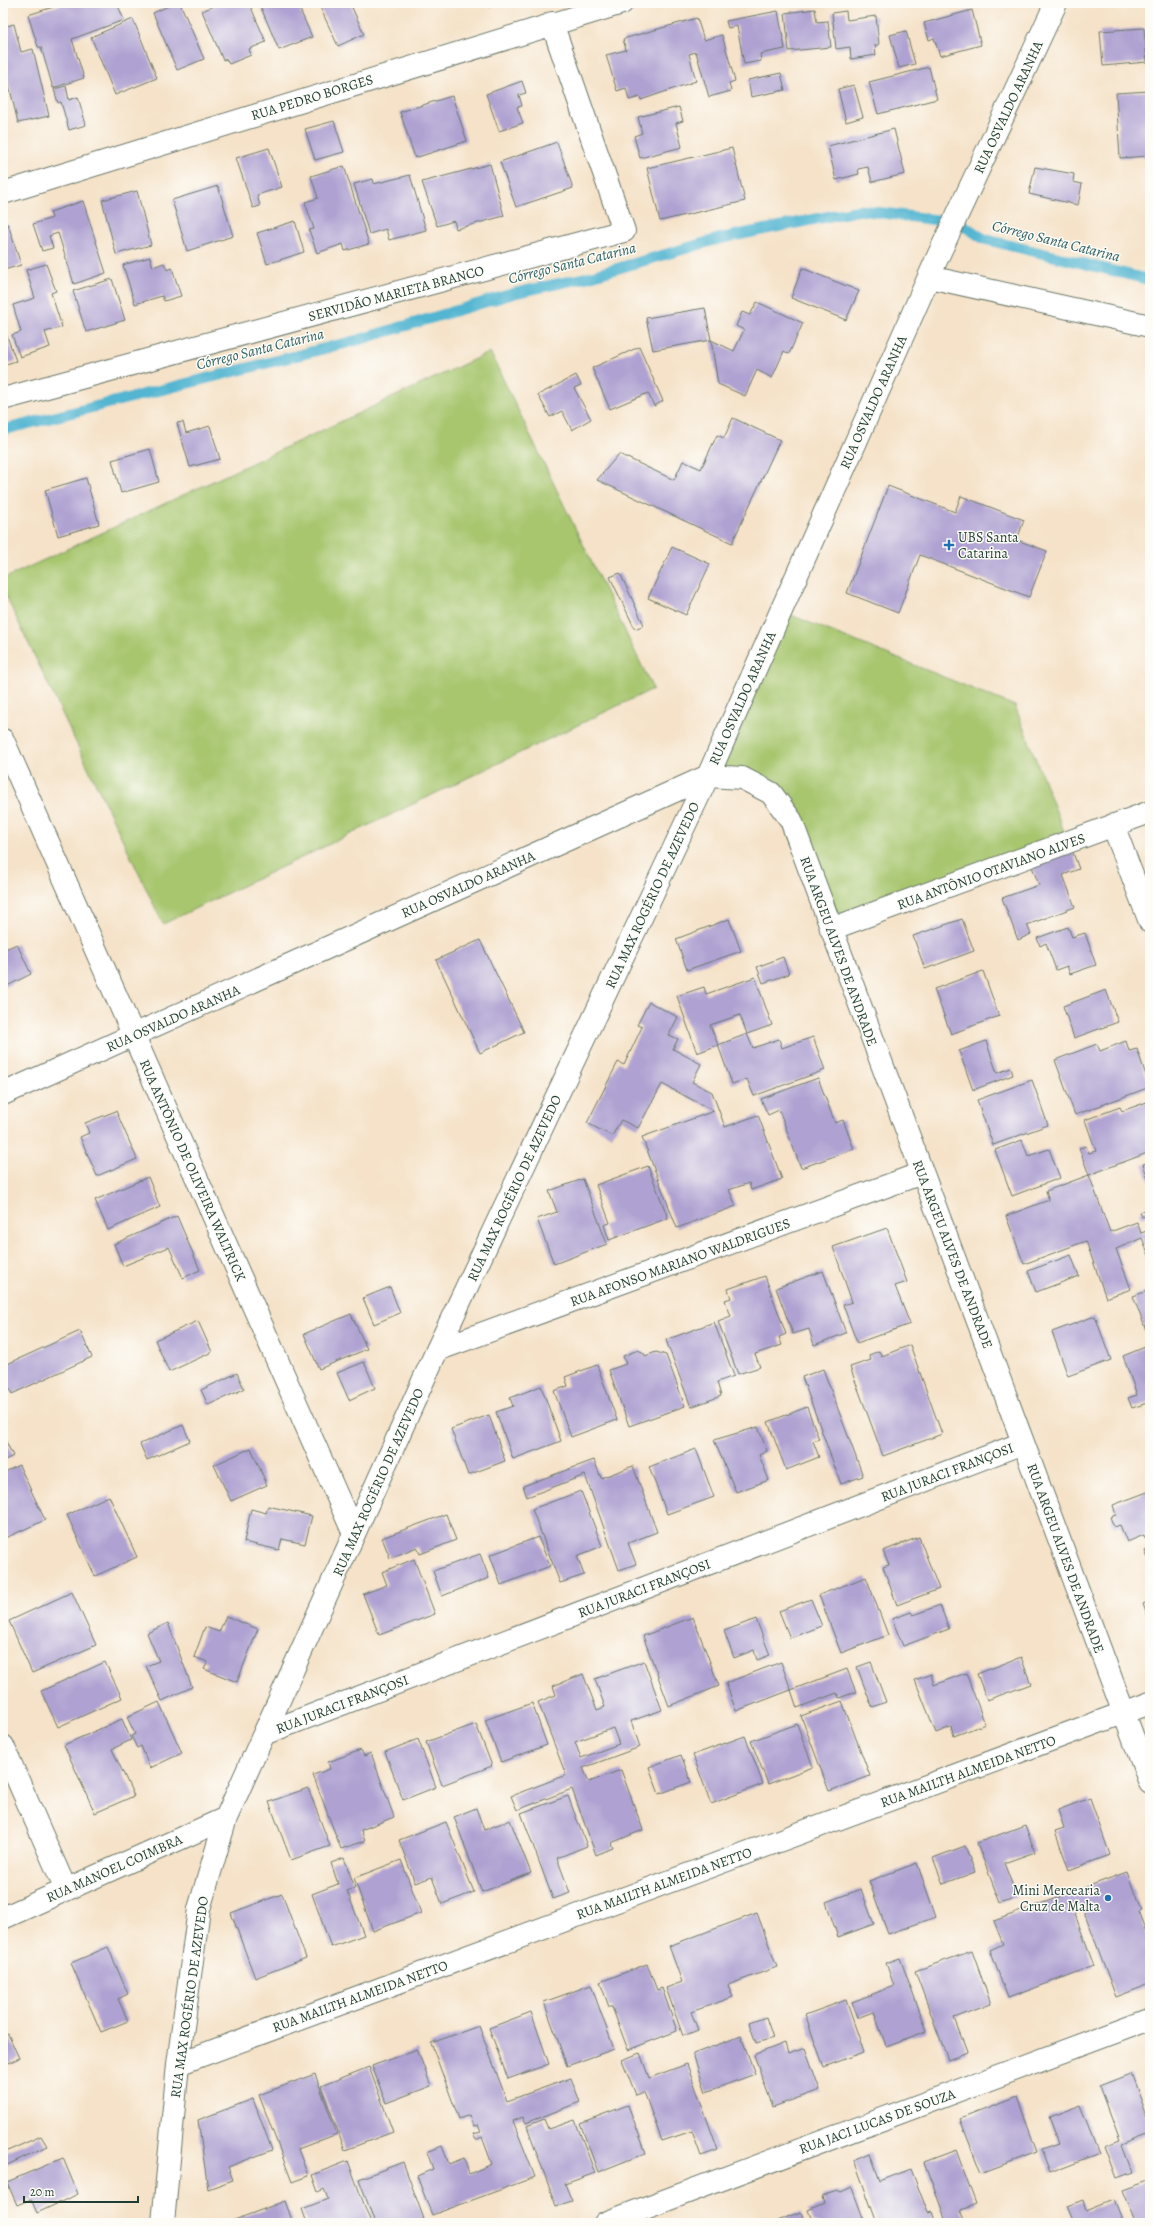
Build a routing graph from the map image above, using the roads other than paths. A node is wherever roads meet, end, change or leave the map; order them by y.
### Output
1 (622, 3) edge
2 (1056, 3) edge
3 (552, 23) junction
4 (3, 193) edge
5 (929, 277) junction
6 (1150, 326) edge
7 (3, 399) edge
8 (3, 740) edge
9 (9, 768) edge
10 (708, 776) junction
11 (1150, 812) edge
12 (1113, 825) junction
13 (1150, 922) edge
14 (831, 929) junction
15 (134, 1036) junction
16 (3, 1094) edge
17 (922, 1173) junction
18 (437, 1350) junction
19 (1023, 1443) junction
20 (354, 1534) junction
21 (1150, 1703) edge
22 (1124, 1713) junction
23 (266, 1733) junction
24 (3, 1746) edge
25 (1150, 1783) edge
26 (226, 1818) junction
27 (66, 1890) junction
28 (3, 1918) edge
29 (1150, 2019) edge
30 (178, 2064) junction
31 (163, 2223) edge
32 (605, 2223) edge

1 - 3 street, RUA PEDRO BORGES
2 - 5 street, RUA OSVALDO ARANHA
3 - 4 street, RUA PEDRO BORGES
3 - 7 street, SERVIDÃO MARIETA BRANCO
5 - 6 street
5 - 10 street, RUA OSVALDO ARANHA
8 - 9 street, RUA ANTÔNIO DE OLIVEIRA WALTRICK
9 - 15 street, RUA ANTÔNIO DE OLIVEIRA WALTRICK
10 - 14 street, RUA ARGEU ALVES DE ANDRADE
10 - 15 street, RUA OSVALDO ARANHA
10 - 18 street, RUA MAX ROGÉRIO DE AZEVEDO
11 - 12 street, RUA ANTÔNIO OTAVIANO ALVES
12 - 13 street
12 - 14 street, RUA ANTÔNIO OTAVIANO ALVES
14 - 17 street, RUA ARGEU ALVES DE ANDRADE
15 - 16 street, RUA OSVALDO ARANHA
15 - 20 street, RUA ANTÔNIO DE OLIVEIRA WALTRICK
17 - 18 street, RUA AFONSO MARIANO WALDRIGUES
17 - 19 street, RUA ARGEU ALVES DE ANDRADE
18 - 20 street, RUA MAX ROGÉRIO DE AZEVEDO
19 - 22 street, RUA ARGEU ALVES DE ANDRADE
19 - 23 street, RUA JURACI FRANÇOSI
20 - 23 street, RUA MAX ROGÉRIO DE AZEVEDO
21 - 22 street, RUA MAILTH ALMEIDA NETTO
22 - 25 street, RUA ARGEU ALVES DE ANDRADE
22 - 30 street, RUA MAILTH ALMEIDA NETTO
23 - 26 street, RUA MAX ROGÉRIO DE AZEVEDO
24 - 27 street
26 - 27 street, RUA MANOEL COIMBRA
26 - 30 street, RUA MAX ROGÉRIO DE AZEVEDO
27 - 28 street, RUA MANOEL COIMBRA
29 - 32 street, RUA JACI LUCAS DE SOUZA
30 - 31 street, RUA MAX ROGÉRIO DE AZEVEDO

